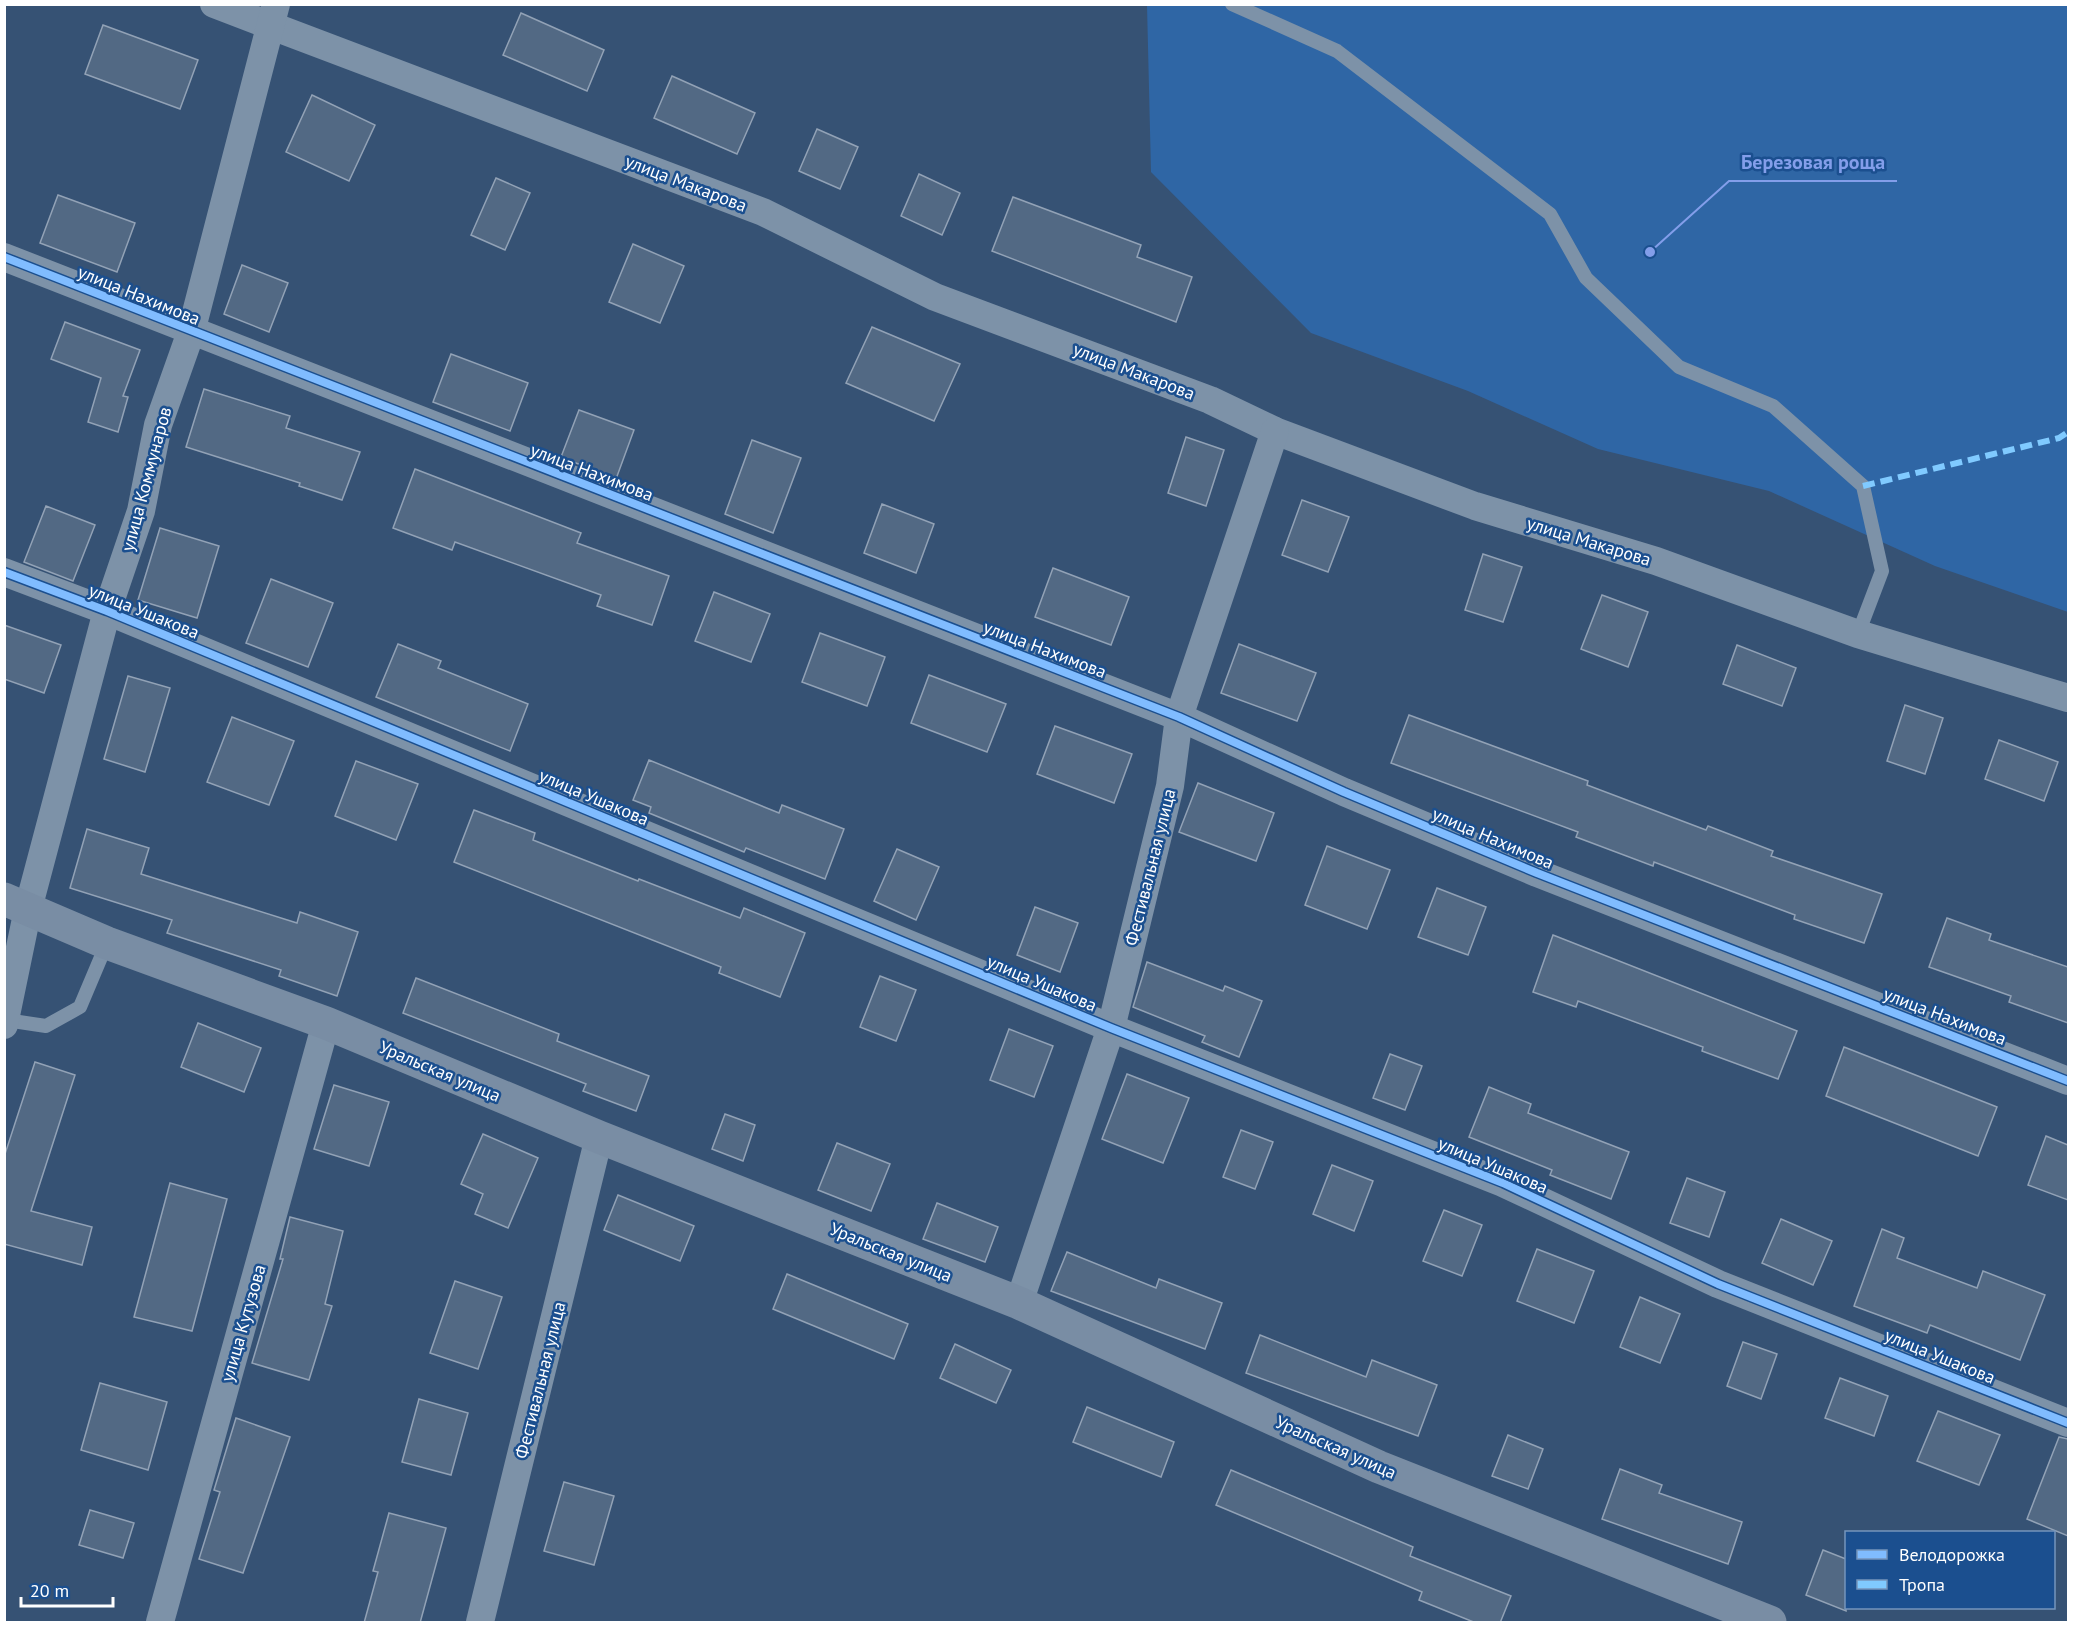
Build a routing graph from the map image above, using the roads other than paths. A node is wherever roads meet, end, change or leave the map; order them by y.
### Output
1 (214, 4) edge
2 (1232, 4) edge
3 (273, 16) edge
4 (4, 258) edge
5 (191, 332) junction
6 (1275, 431) junction
7 (4, 572) edge
8 (107, 611) junction
9 (1858, 634) junction
10 (2068, 698) edge
11 (1179, 717) junction
12 (16, 904) edge
13 (107, 943) junction
14 (5, 1022) edge
15 (326, 1023) junction
16 (1111, 1028) junction
17 (2068, 1081) edge
18 (599, 1137) junction
19 (1019, 1303) junction
20 (2068, 1423) edge
21 (160, 1623) edge
22 (480, 1623) edge
23 (1770, 1623) edge

1 - 3 street, улица Макарова
2 - 9 lane
3 - 5 street, улица Коммунаров
3 - 6 street, улица Макарова
4 - 5 street, улица Нахимова
5 - 8 street, улица Коммунаров
5 - 11 street, улица Нахимова
6 - 9 street, улица Макарова
6 - 11 street, Фестивальная улица
7 - 8 street, улица Ушакова
8 - 12 street, улица Коммунаров
8 - 16 street, улица Ушакова
9 - 10 street, улица Макарова
11 - 16 street, Фестивальная улица
11 - 17 street, улица Нахимова
12 - 13 street, Уральская улица
12 - 14 street, улица Коммунаров
13 - 14 lane
13 - 15 street, Уральская улица
15 - 18 street, Уральская улица
15 - 21 street, улица Кутузова
16 - 19 street, Фестивальная улица
16 - 20 street, улица Ушакова
18 - 19 street, Уральская улица
18 - 22 street, Фестивальная улица
19 - 23 street, Уральская улица

